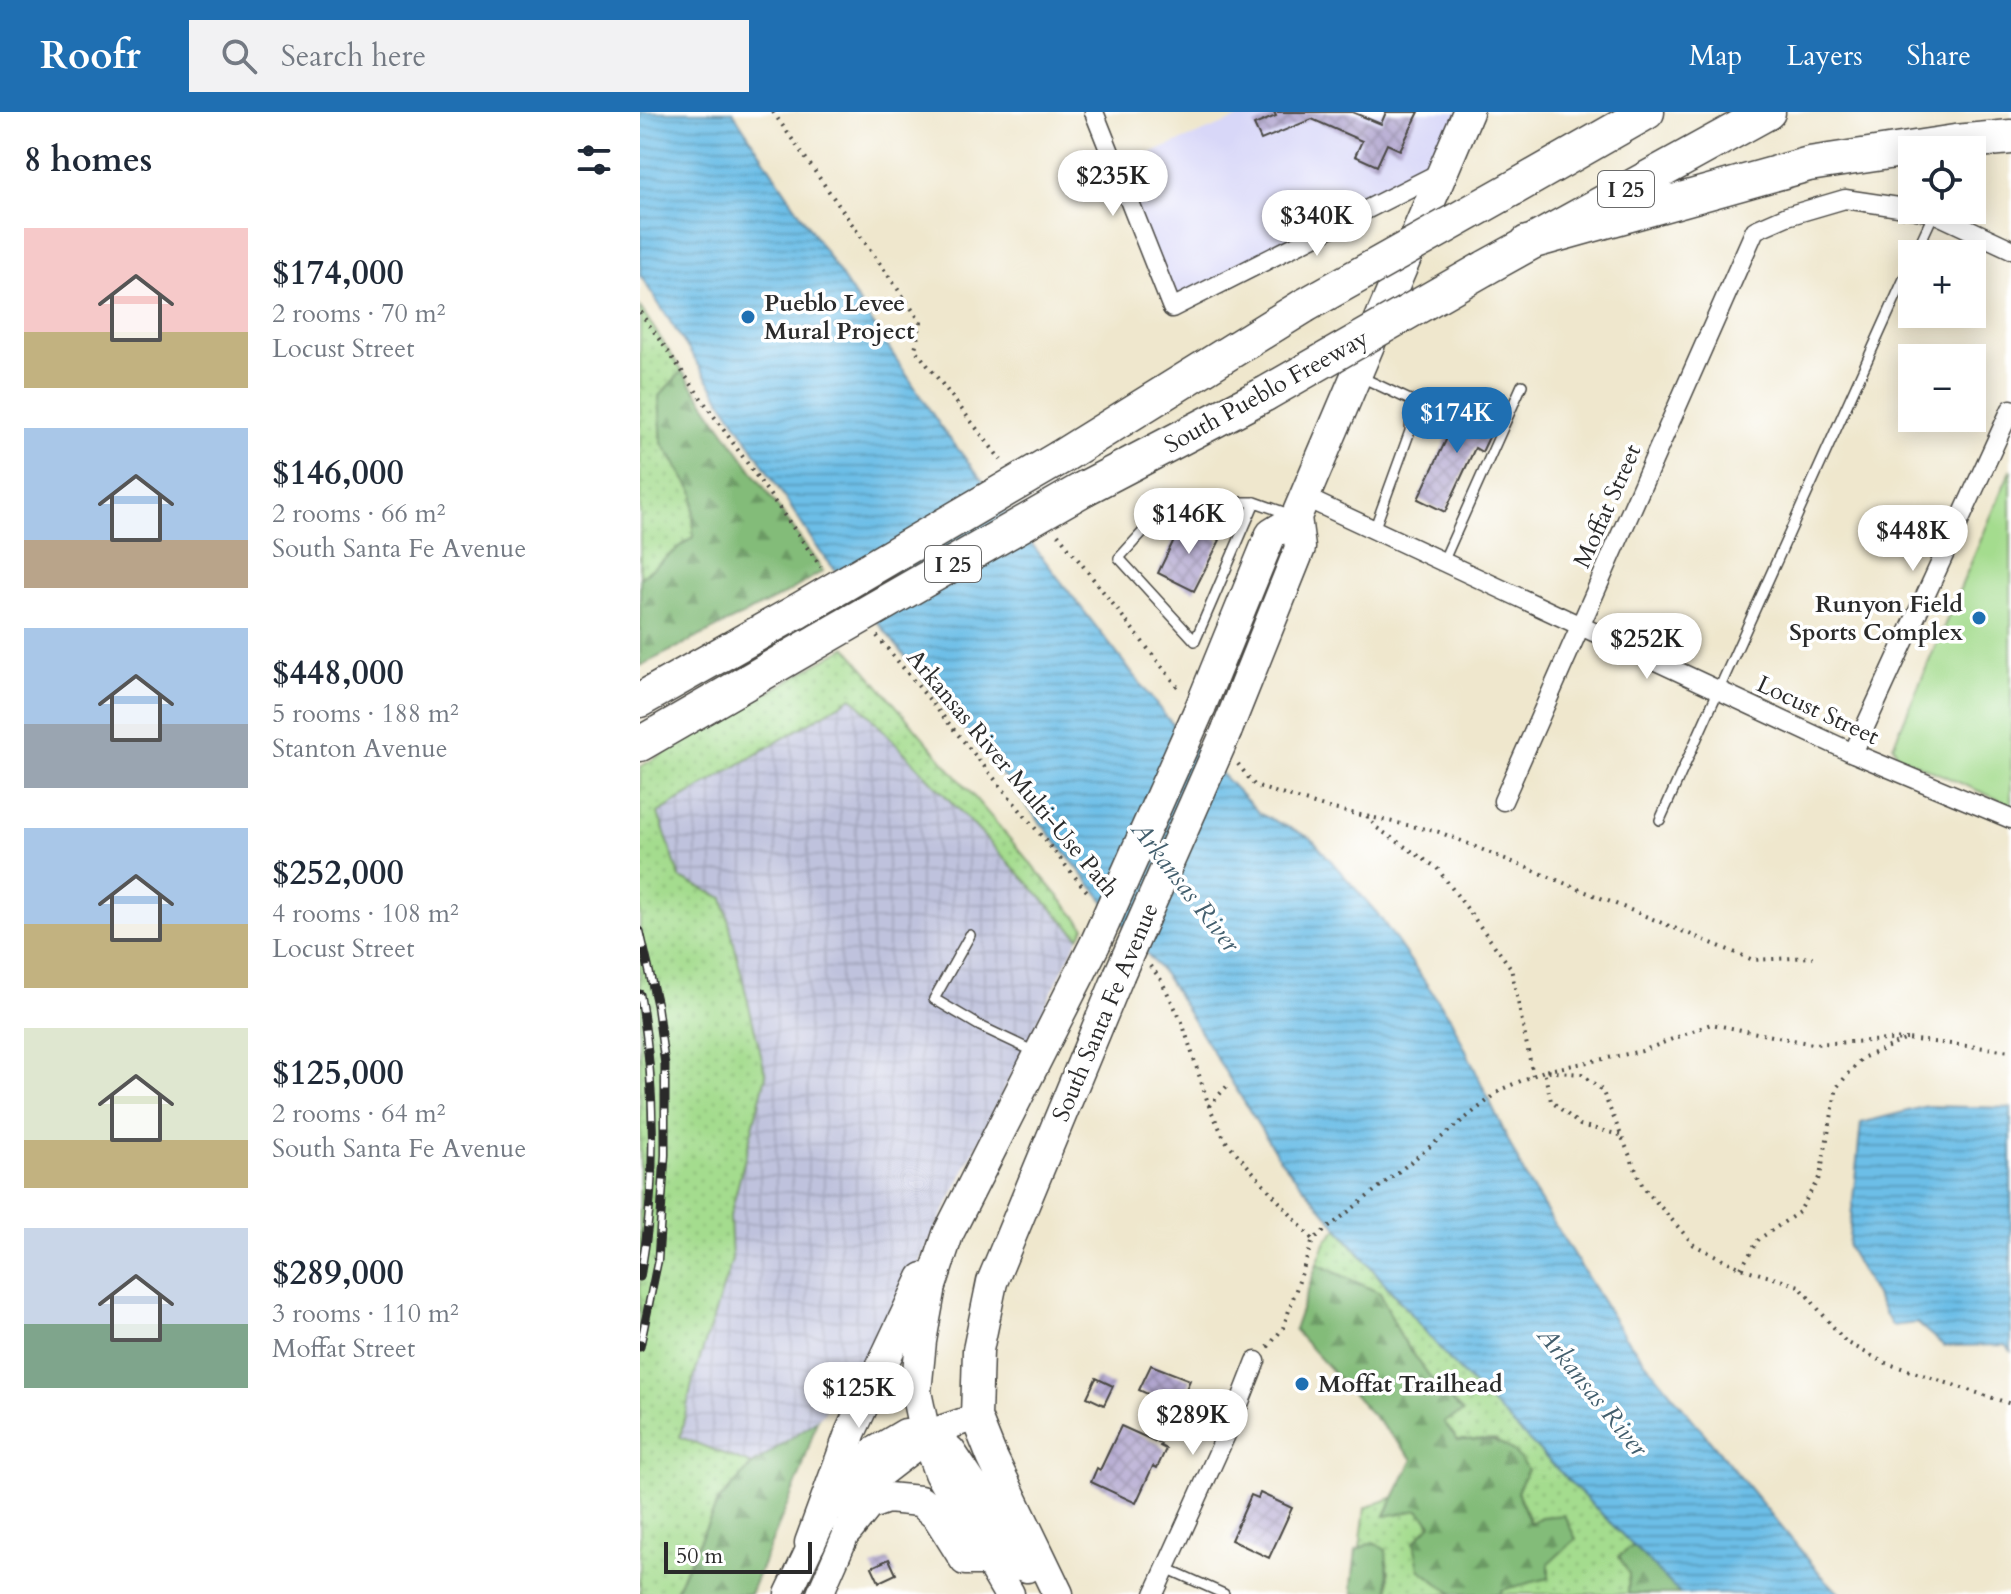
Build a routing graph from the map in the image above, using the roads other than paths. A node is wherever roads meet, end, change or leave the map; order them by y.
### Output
1 (1094, 112) edge
2 (1468, 112) edge
3 (1633, 112) edge
4 (1647, 112) edge
5 (1768, 112) edge
6 (2011, 137) edge
7 (1564, 159) junction
8 (1443, 171) junction
9 (1898, 207) edge
10 (1951, 224) edge
11 (1527, 243) junction
12 (2011, 249) edge
13 (1898, 292) edge
14 (1356, 375) junction
15 (1522, 385) dead end
16 (2011, 409) edge
17 (1255, 502) junction
18 (1298, 511) junction
19 (1374, 530) junction
20 (1443, 562) junction
21 (1580, 626) junction
22 (723, 653) junction
23 (640, 679) edge
24 (1720, 691) junction
25 (640, 700) edge
26 (640, 744) edge
27 (1853, 753) junction
28 (1503, 801) dead end
29 (2011, 819) edge
30 (1660, 820) dead end
31 (970, 935) dead end
32 (1040, 1055) junction
33 (948, 1234) junction
34 (1256, 1361) road end
35 (976, 1417) junction
36 (925, 1434) junction
37 (848, 1530) junction
38 (810, 1543) junction
39 (987, 1560) junction
40 (1166, 1568) junction
41 (788, 1594) edge
42 (820, 1594) edge
43 (1009, 1594) edge
44 (1047, 1594) edge
45 (1058, 1594) edge
46 (1154, 1594) edge
47 (1224, 1594) edge

1 - 8 street
2 - 8 main road, South Santa Fe Avenue
3 - 7 highway
4 - 7 highway, South Pueblo Freeway / I 25
5 - 11 highway, South Pueblo Freeway / I 25
6 - 11 highway
7 - 22 highway, South Pueblo Freeway / I 25, bridge
8 - 14 main road, South Santa Fe Avenue
9 - 21 street, Moffat Street
10 - 12 street
11 - 26 highway, South Pueblo Freeway / I 25, bridge
13 - 24 lane
14 - 18 main road, South Santa Fe Avenue
14 - 19 lane
15 - 20 lane
16 - 27 street
17 - 17 lane
17 - 18 lane
18 - 19 street, Locust Street
18 - 32 main road, South Santa Fe Avenue, bridge
18 - 35 main road, South Santa Fe Avenue, bridge
19 - 20 street, Locust Street
20 - 21 street, Locust Street
21 - 24 street, Locust Street
21 - 28 street, Moffat Street
22 - 23 highway
22 - 25 highway, South Pueblo Freeway / I 25
24 - 27 street, Locust Street
24 - 30 lane
27 - 29 street, Locust Street
31 - 32 lane
32 - 33 main road, South Santa Fe Avenue
33 - 36 main road, South Santa Fe Avenue
33 - 38 main road
34 - 40 street
35 - 36 street
35 - 45 main road
36 - 37 street
36 - 38 street
36 - 39 main road, South Santa Fe Avenue
36 - 44 main road
37 - 39 main road
37 - 42 street
38 - 41 street
39 - 43 main road, South Santa Fe Avenue
40 - 46 street
40 - 47 lane

